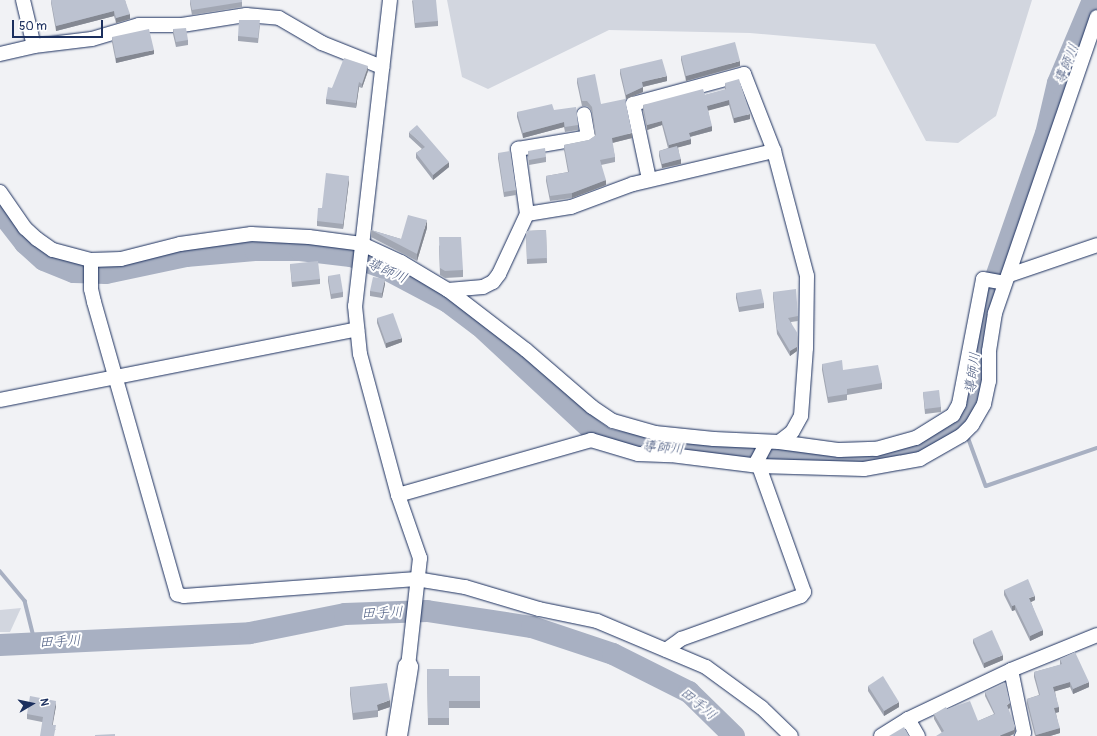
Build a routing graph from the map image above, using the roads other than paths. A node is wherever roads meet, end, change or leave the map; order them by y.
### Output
1 (23, 0) edge
2 (390, 0) edge
3 (1097, 18) edge
4 (34, 46) junction
5 (0, 54) edge
6 (382, 67) junction
7 (584, 114) dead end
8 (774, 151) junction
9 (649, 179) junction
10 (0, 192) edge
11 (527, 214) junction
12 (362, 244) junction
13 (1097, 244) edge
14 (91, 260) junction
15 (1007, 279) junction
16 (448, 290) junction
17 (357, 329) junction
18 (116, 377) junction
19 (0, 400) edge
20 (773, 442) junction
21 (758, 463) junction
22 (398, 495) junction
23 (416, 579) junction
24 (1097, 635) edge
25 (666, 650) junction
26 (408, 667) joint
27 (1011, 670) junction
28 (908, 719) junction
29 (397, 736) edge
30 (791, 736) edge
31 (881, 736) edge
32 (918, 736) edge
33 (1022, 736) edge

1 - 4 street
2 - 6 street
3 - 15 street
4 - 5 street
4 - 6 street
6 - 12 street
7 - 11 street
8 - 9 street
8 - 9 street
8 - 20 street
9 - 11 street
10 - 14 street
11 - 16 street
12 - 14 street
12 - 16 street
12 - 17 street
13 - 15 street
14 - 18 street
15 - 20 street
15 - 21 street
16 - 20 street
17 - 18 street
17 - 22 street
18 - 19 street
18 - 23 street
20 - 21 street
21 - 22 street
21 - 25 street
22 - 23 street
23 - 25 street
23 - 26 street
24 - 27 street
25 - 30 street
26 - 29 street
27 - 28 street
27 - 33 street
28 - 31 street
28 - 32 street

